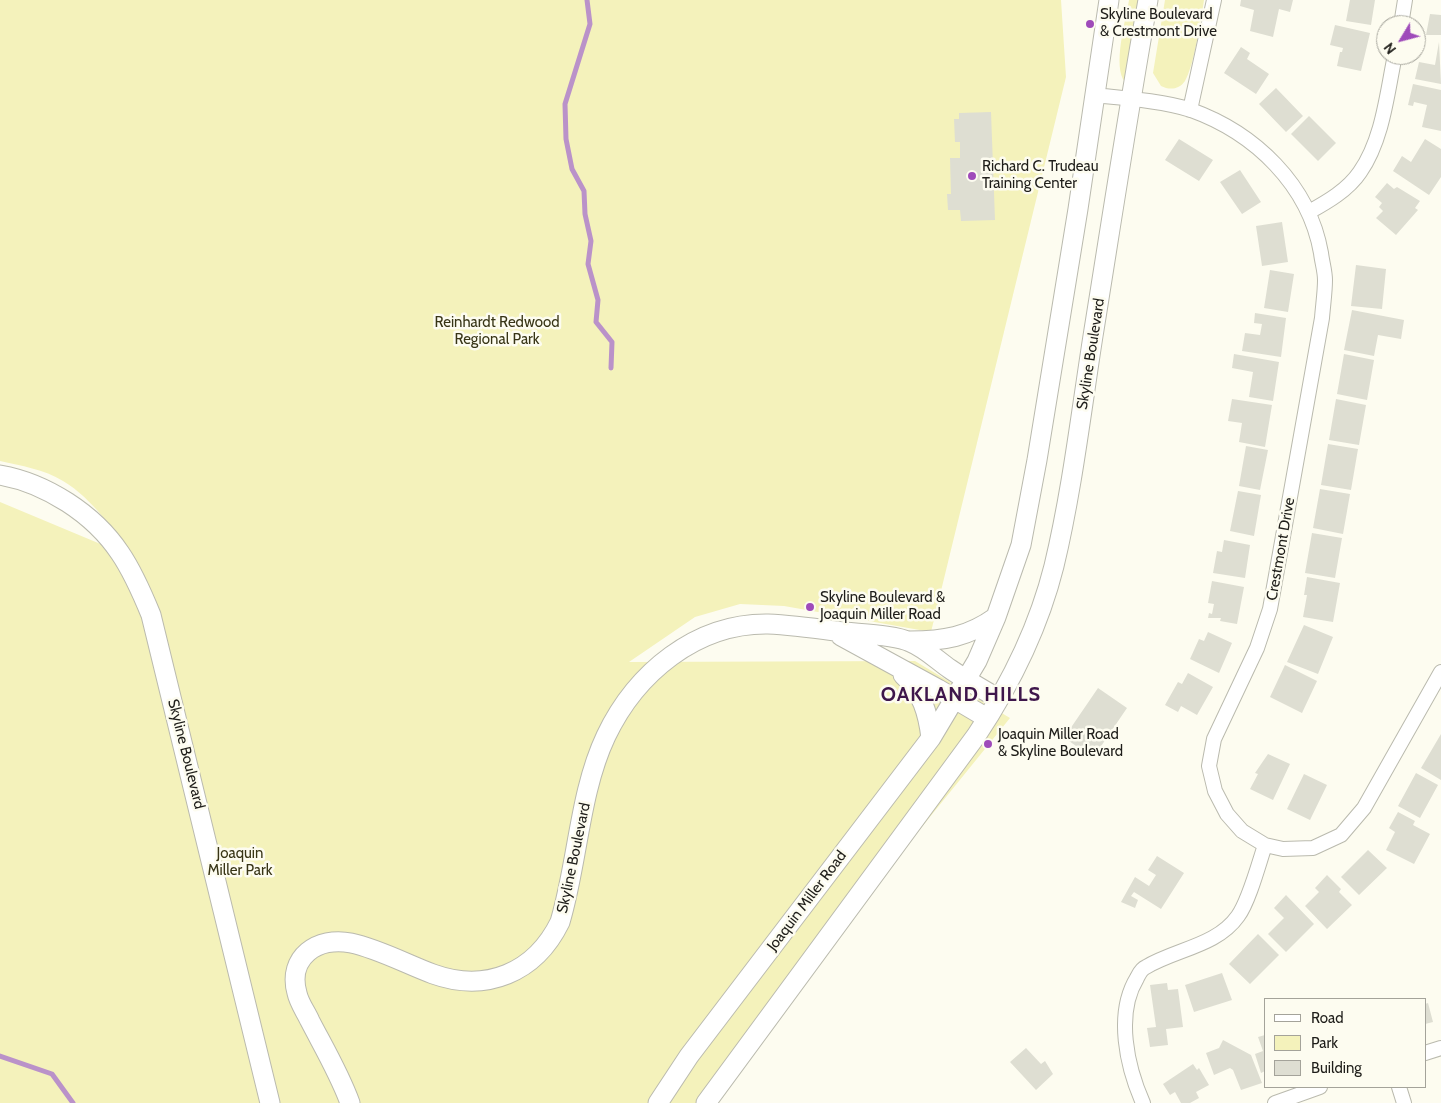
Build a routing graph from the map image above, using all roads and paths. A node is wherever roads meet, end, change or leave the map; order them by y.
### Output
1 (1109, 0) edge
2 (1148, 0) edge
3 (1214, 0) edge
4 (1405, 0) edge
5 (1403, 15) edge
6 (1393, 65) edge
7 (1093, 95) junction
8 (1130, 99) junction
9 (1190, 110) junction
10 (1309, 212) junction
11 (0, 474) edge
12 (996, 618) junction
13 (831, 631) junction
14 (908, 641) junction
15 (895, 667) junction
16 (1441, 672) edge
17 (966, 680) junction
18 (955, 699) junction
19 (998, 699) junction
20 (987, 718) junction
21 (931, 738) junction
22 (1265, 845) junction
23 (1441, 1048) edge
24 (1426, 1053) edge
25 (1317, 1088) edge
26 (1399, 1088) edge
27 (270, 1103) edge
28 (350, 1103) edge
29 (658, 1103) edge
30 (706, 1103) edge
31 (1143, 1103) edge
32 (1275, 1103) edge
33 (1404, 1103) edge

1 - 7 main road
2 - 8 main road, Skyline Boulevard
3 - 9 street
4 - 5 street
6 - 10 street
7 - 8 street, Crestmont Drive
7 - 12 main road
8 - 9 street, Crestmont Drive
8 - 19 main road, Skyline Boulevard
9 - 10 street, Crestmont Drive
10 - 22 street, Crestmont Drive
11 - 27 main road, Skyline Boulevard
12 - 14 main road
12 - 17 main road
13 - 14 main road, Skyline Boulevard
13 - 15 main road, Skyline Boulevard
13 - 28 main road, Skyline Boulevard
14 - 17 main road, Skyline Boulevard
15 - 18 main road, Skyline Boulevard
15 - 21 main road
16 - 22 street, Crestmont Drive
17 - 18 main road
17 - 19 main road, Skyline Boulevard
18 - 20 main road, Skyline Boulevard
18 - 21 main road, Joaquin Miller Road
19 - 20 main road, Skyline Boulevard
20 - 30 main road
21 - 29 main road, Joaquin Miller Road
22 - 31 street
23 - 24 street
25 - 32 street
26 - 33 street

